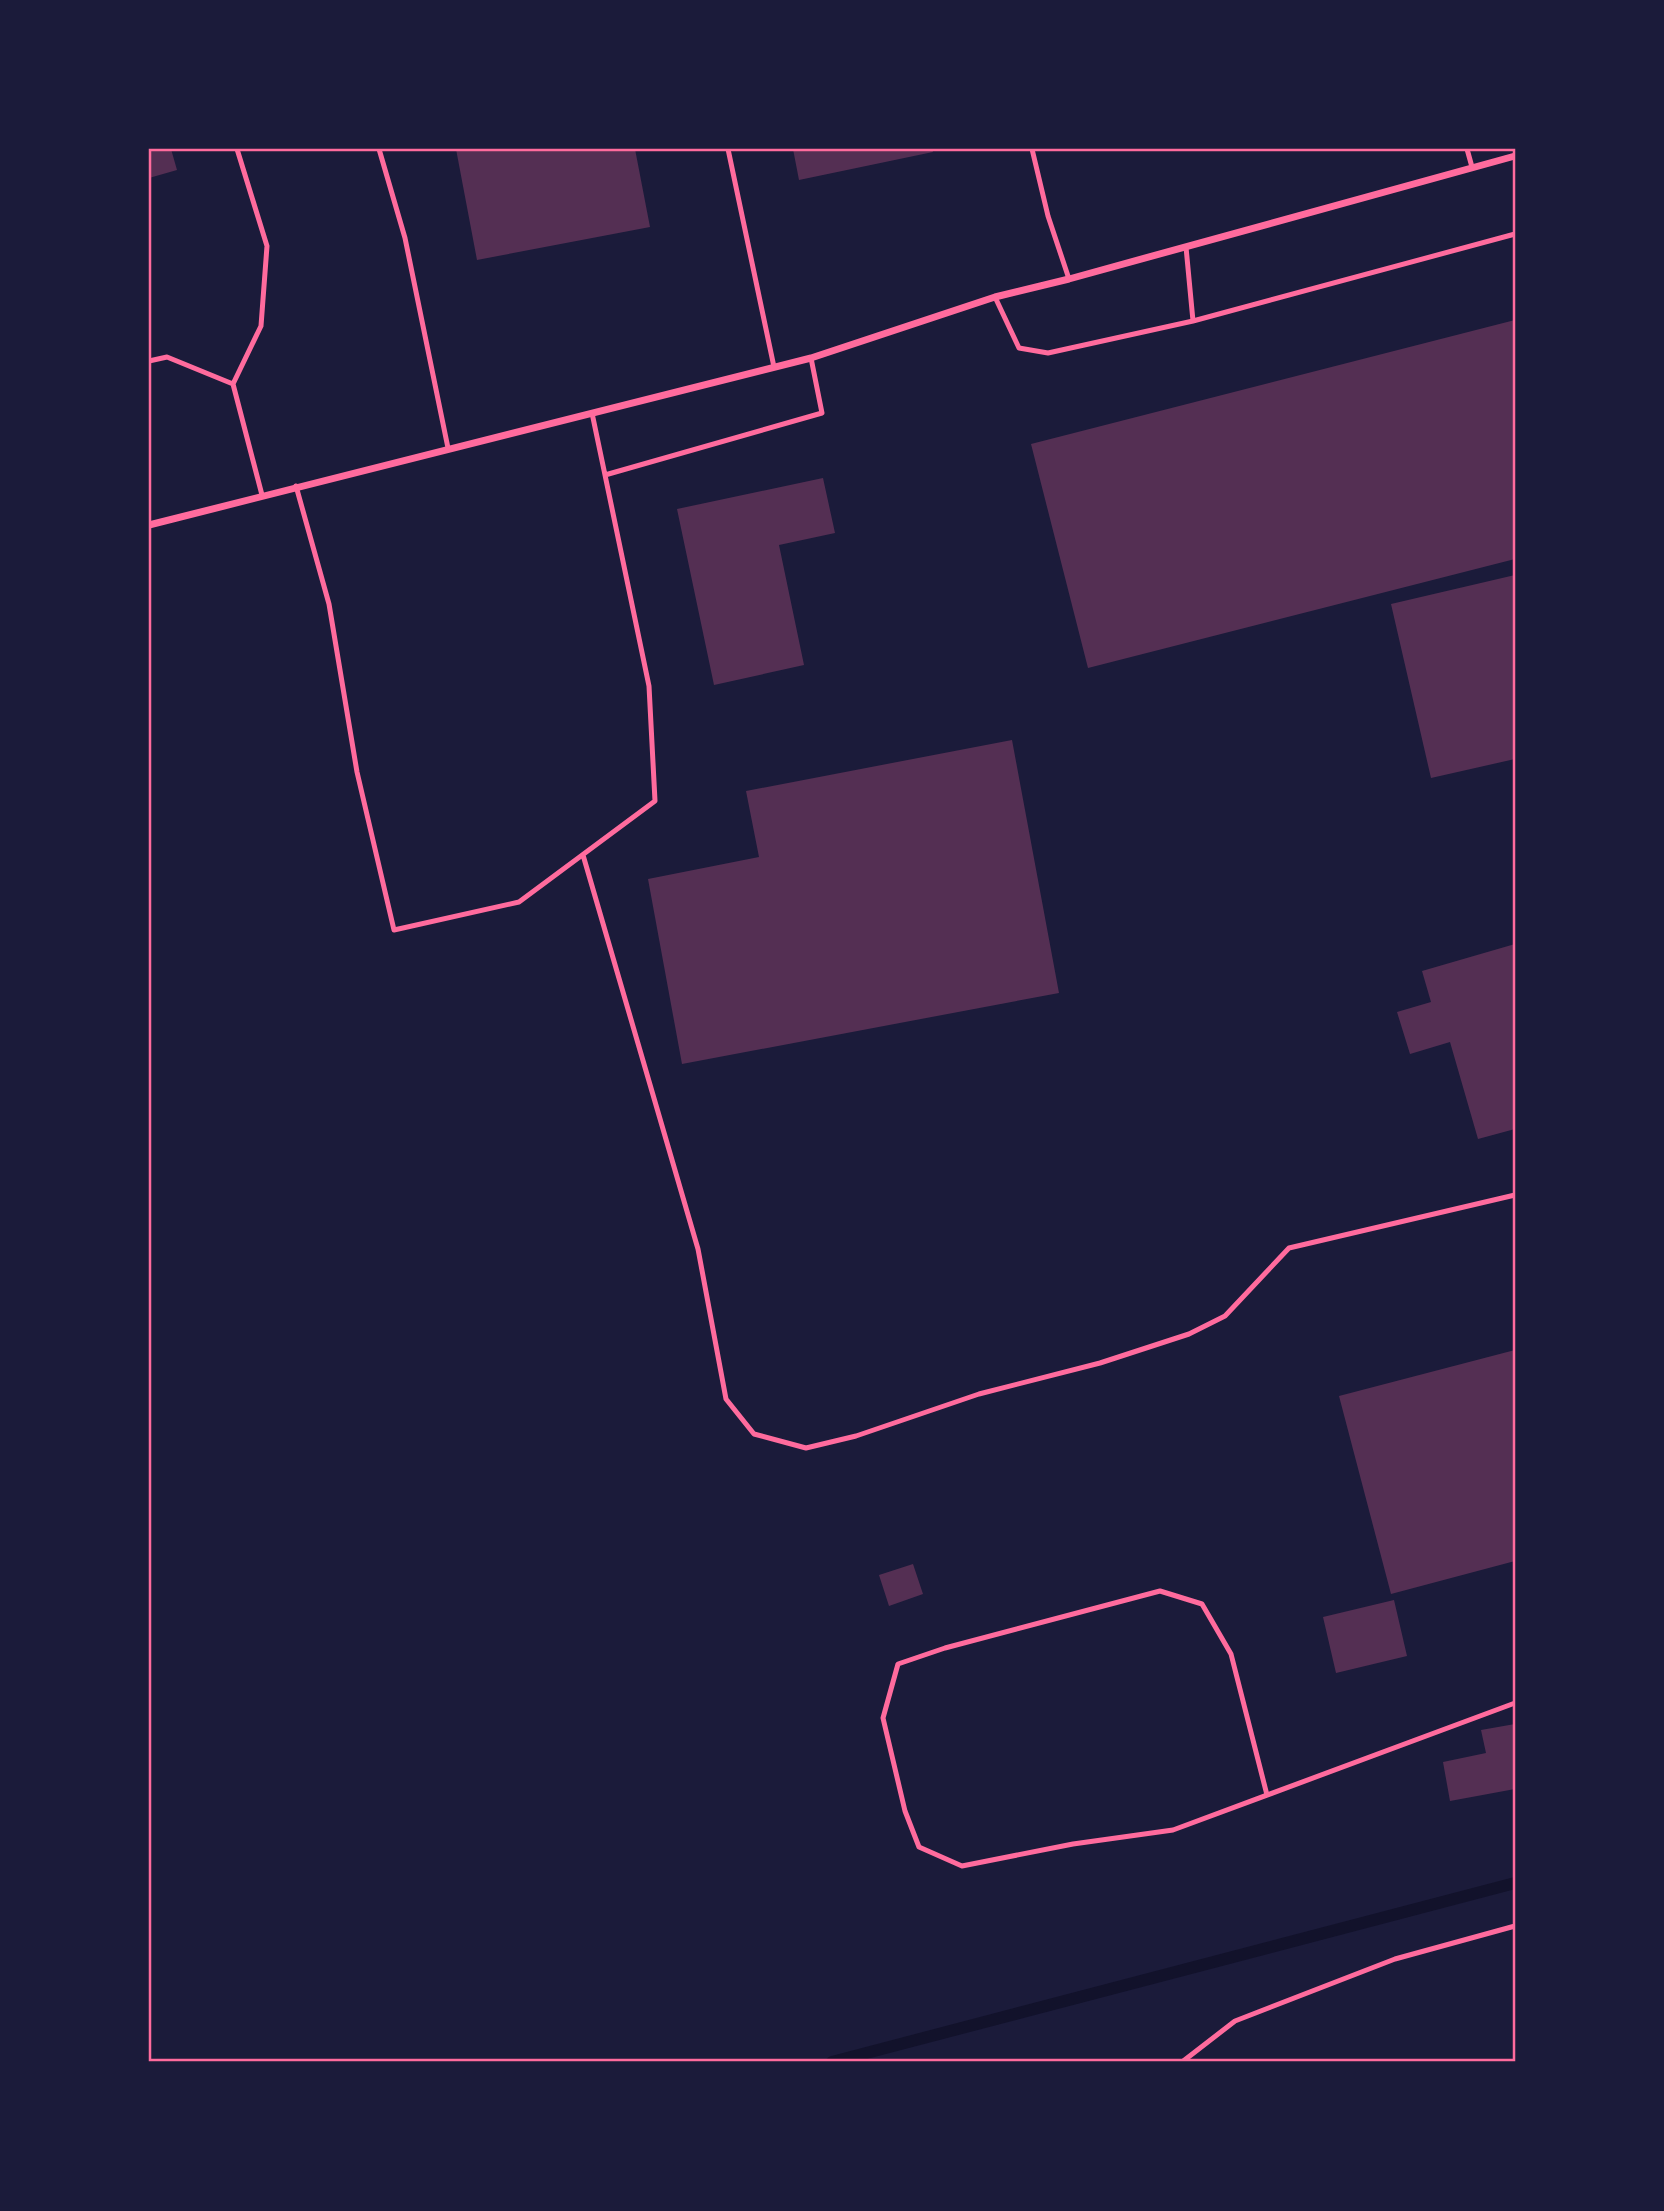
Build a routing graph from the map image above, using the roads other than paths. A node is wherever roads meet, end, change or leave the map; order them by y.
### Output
1 (237, 149) edge
2 (379, 149) edge
3 (728, 149) edge
4 (1032, 149) edge
5 (1467, 149) edge
6 (1515, 156) edge
7 (1472, 167) junction
8 (1515, 234) edge
9 (1186, 247) junction
10 (1069, 279) junction
11 (995, 297) junction
12 (1193, 321) junction
13 (811, 358) junction
14 (149, 361) edge
15 (774, 367) junction
16 (233, 384) junction
17 (592, 413) junction
18 (448, 449) junction
19 (605, 475) junction
20 (296, 486) junction
21 (262, 495) junction
22 (149, 525) edge
23 (583, 855) junction
24 (1515, 1195) edge
25 (1515, 1703) edge
26 (1267, 1795) junction
27 (1515, 1926) edge
28 (1182, 2062) edge

1 - 16 lane
2 - 18 lane
3 - 15 lane
4 - 10 lane
5 - 7 lane
6 - 7 street
7 - 9 street
8 - 12 lane
9 - 10 street
9 - 12 lane
10 - 11 street
11 - 12 lane
11 - 13 street
13 - 15 street
13 - 19 lane
14 - 16 lane
15 - 17 street
16 - 21 lane
17 - 18 street
17 - 19 lane
18 - 20 street
19 - 23 lane
20 - 21 street
20 - 23 lane
21 - 22 street
23 - 24 lane
25 - 26 lane
26 - 26 lane
27 - 28 lane

